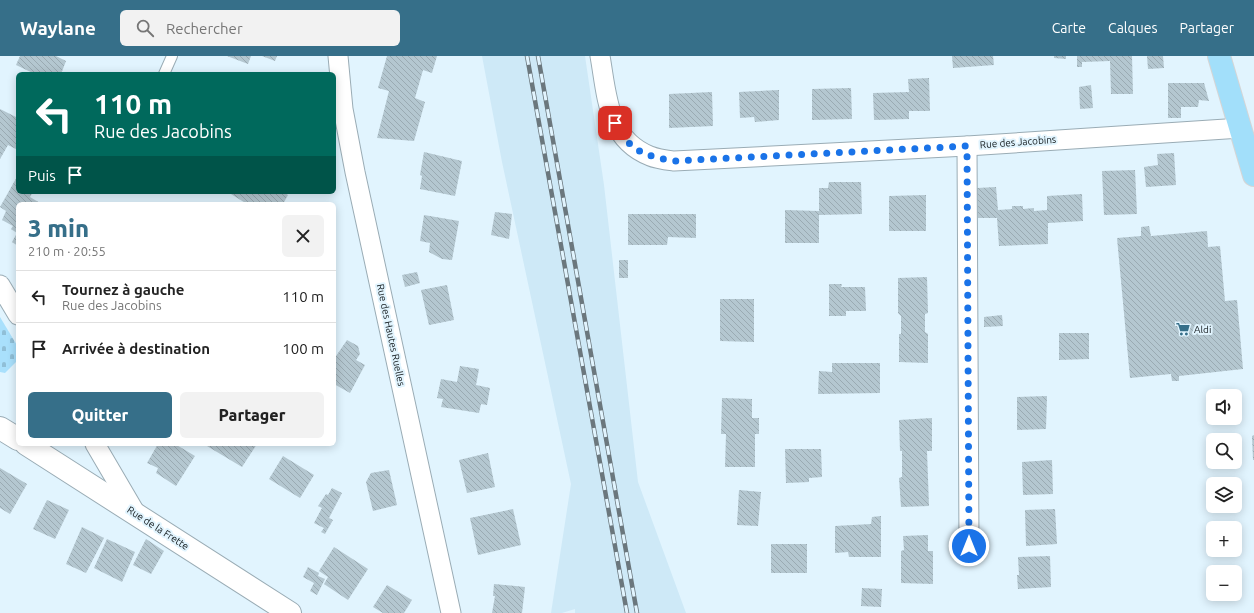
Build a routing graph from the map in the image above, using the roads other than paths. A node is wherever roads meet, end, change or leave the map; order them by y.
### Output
1 (172, 56) edge
2 (338, 56) edge
3 (600, 56) edge
4 (1219, 56) edge
5 (165, 72) edge
6 (1241, 128) junction
7 (967, 146) junction
8 (1254, 175) edge
9 (0, 285) edge
10 (16, 312) edge
11 (29, 446) edge
12 (96, 446) edge
13 (136, 514) junction
14 (969, 546) dead end
15 (290, 613) edge
16 (451, 613) edge

1 - 5 lane
2 - 16 street, Rue des Hautes Ruelles
3 - 7 street, Rue des Jacobins
4 - 6 main road
6 - 7 street, Rue des Jacobins
6 - 8 main road
7 - 14 street
9 - 10 street
11 - 13 street, Rue de la Frette
12 - 13 street
13 - 15 street, Rue de la Frette

